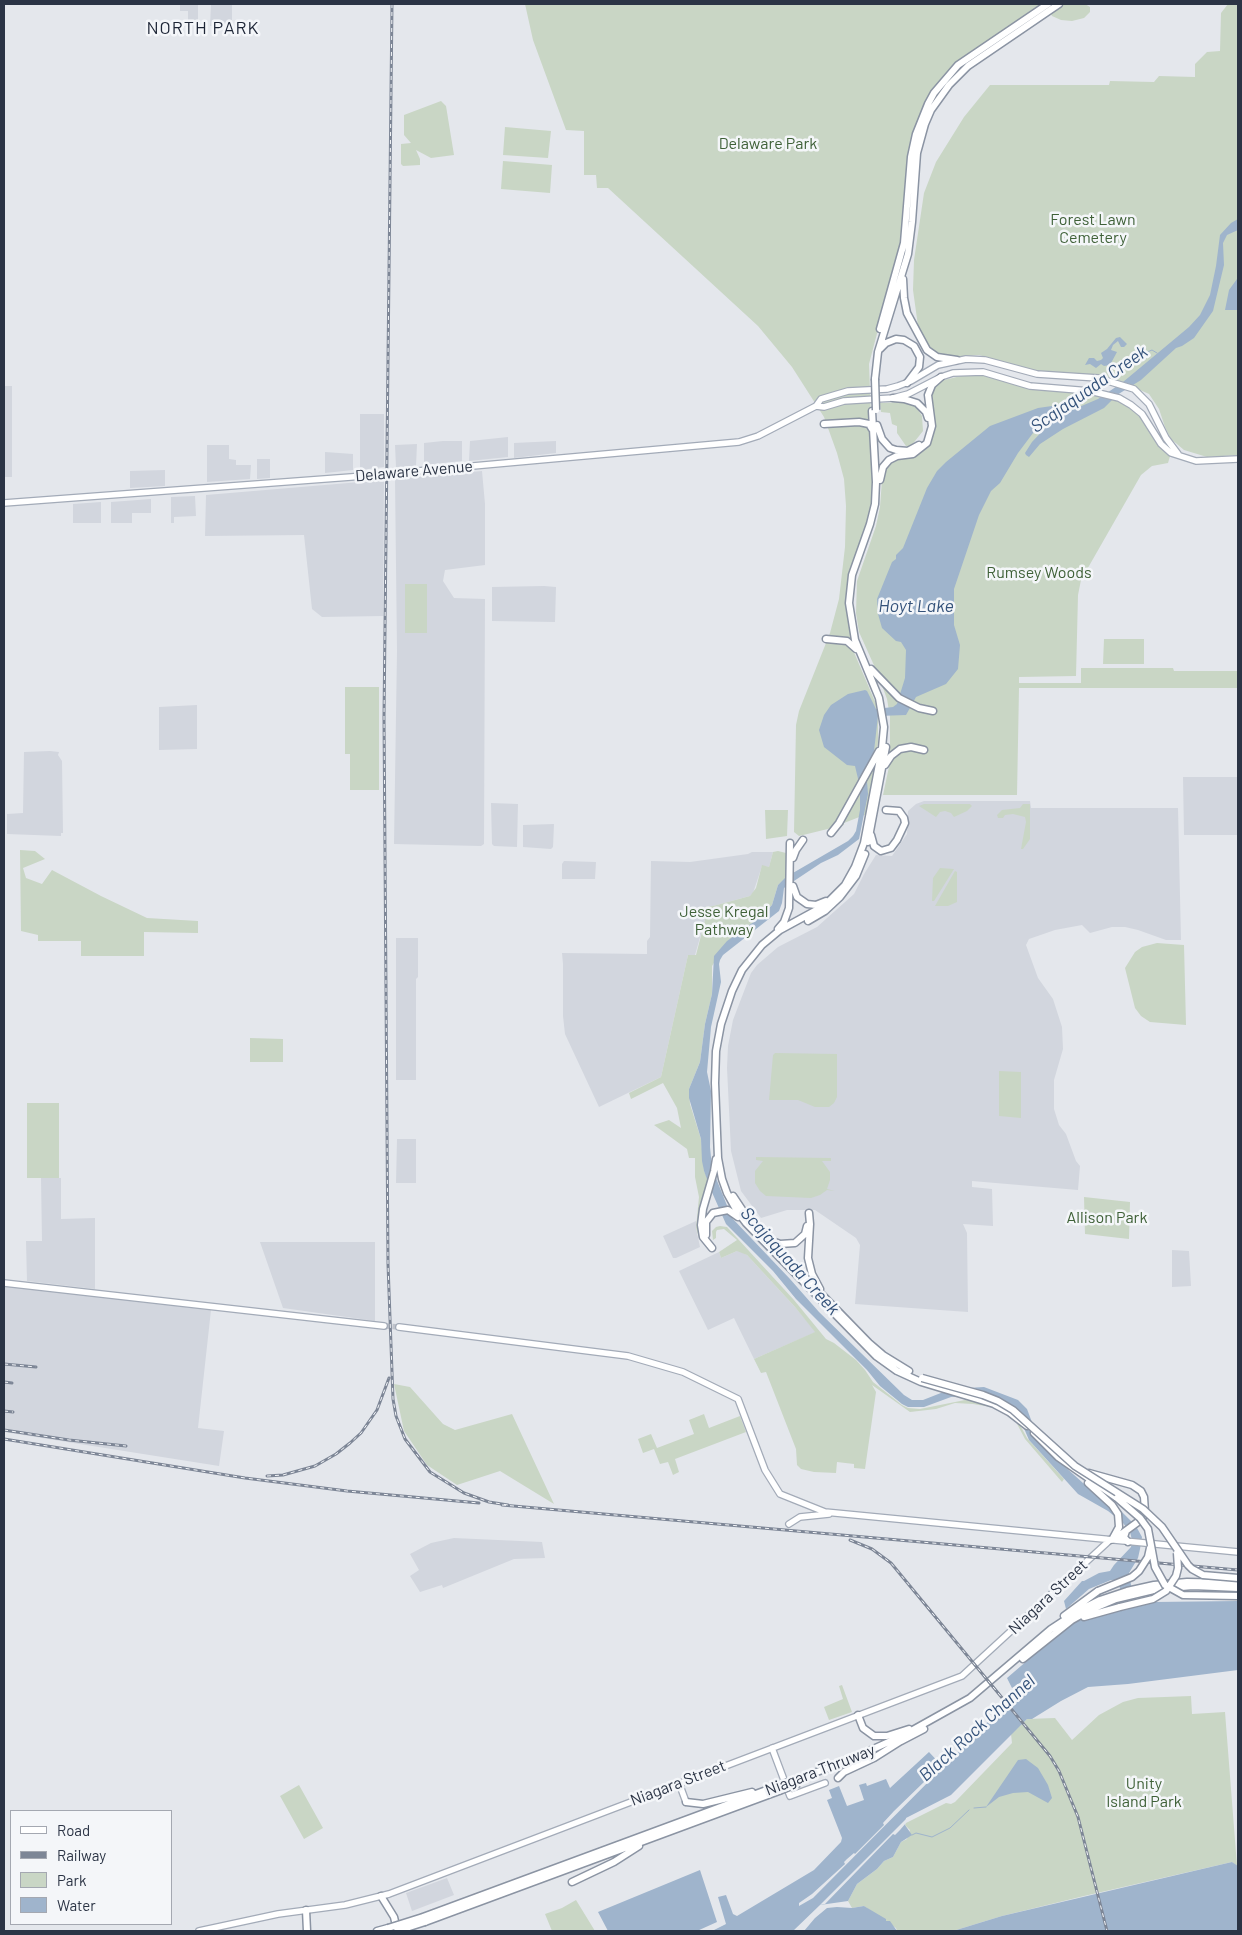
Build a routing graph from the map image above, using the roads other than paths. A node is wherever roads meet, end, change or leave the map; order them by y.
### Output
1 (1048, 4) edge
2 (1059, 4) edge
3 (905, 263) junction
4 (878, 352) junction
5 (956, 360) junction
6 (941, 377) junction
7 (873, 380) junction
8 (907, 383) junction
9 (893, 398) junction
10 (816, 406) junction
11 (874, 410) junction
12 (859, 422) junction
13 (824, 424) dead end
14 (877, 425) junction
15 (874, 432) junction
16 (1178, 454) junction
17 (1238, 459) edge
18 (880, 480) junction
19 (4, 503) edge
20 (826, 639) dead end
21 (861, 656) junction
22 (871, 669) junction
23 (883, 707) junction
24 (933, 711) dead end
25 (885, 720) junction
26 (884, 736) junction
27 (924, 750) dead end
28 (882, 776) junction
29 (886, 810) dead end
30 (871, 832) junction
31 (831, 833) dead end
32 (803, 840) dead end
33 (790, 842) dead end
34 (792, 869) junction
35 (791, 888) junction
36 (834, 897) junction
37 (769, 939) junction
38 (717, 1148) junction
39 (746, 1223) junction
40 (766, 1238) junction
41 (4, 1283) edge
42 (824, 1296) junction
43 (384, 1326) tunnel mouth
44 (399, 1327) tunnel mouth
45 (922, 1380) junction
46 (1080, 1471) junction
47 (836, 1514) junction
48 (789, 1524) dead end
49 (1129, 1529) junction
50 (1150, 1536) junction
51 (1110, 1540) junction
52 (1130, 1542) junction
53 (1173, 1542) junction
54 (1238, 1552) edge
55 (1238, 1578) edge
56 (1238, 1583) edge
57 (1238, 1588) edge
58 (1238, 1596) edge
59 (1115, 1597) junction
60 (1050, 1629) junction
61 (1061, 1629) junction
62 (858, 1715) junction
63 (924, 1724) junction
64 (904, 1739) junction
65 (772, 1748) junction
66 (838, 1778) dead end
67 (798, 1781) junction
68 (679, 1783) junction
69 (825, 1783) dead end
70 (778, 1788) junction
71 (686, 1802) joint
72 (687, 1823) junction
73 (674, 1830) junction
74 (574, 1864) junction
75 (572, 1882) dead end
76 (381, 1896) junction
77 (306, 1910) junction
78 (424, 1920) junction
79 (199, 1931) edge
80 (307, 1931) edge
81 (377, 1931) edge
82 (397, 1931) edge

1 - 7 highway
2 - 3 highway
3 - 4 highway
3 - 5 highway
4 - 7 highway
4 - 8 highway
5 - 8 main road, Delaware Avenue
5 - 16 main road, Delaware Avenue
6 - 9 main road, Delaware Avenue
6 - 16 main road, Delaware Avenue
6 - 18 highway
7 - 11 highway, bridge
8 - 10 main road, Delaware Avenue
9 - 10 main road, Delaware Avenue
9 - 14 highway
10 - 19 main road, Delaware Avenue
11 - 12 highway
11 - 14 highway
11 - 15 highway
12 - 13 highway
12 - 15 highway
14 - 18 highway
15 - 21 highway
16 - 17 main road, Delaware Avenue
18 - 22 highway
20 - 21 highway
21 - 23 highway
22 - 23 highway
22 - 24 highway
23 - 25 highway
25 - 26 highway
25 - 28 highway
26 - 31 highway
26 - 36 highway
27 - 28 highway
28 - 30 highway
29 - 30 highway
30 - 40 highway
32 - 34 highway
33 - 34 highway
34 - 35 highway
35 - 36 highway
35 - 37 highway
36 - 37 highway
37 - 38 highway
38 - 39 highway
38 - 39 highway
39 - 45 highway
40 - 42 highway
40 - 42 highway
41 - 43 main road
42 - 45 highway
44 - 47 main road
45 - 46 highway, bridge
46 - 49 highway, bridge
46 - 50 highway, bridge
46 - 51 highway
46 - 53 highway, bridge
47 - 48 main road
47 - 51 main road
49 - 51 highway
49 - 52 highway
50 - 58 highway, bridge
50 - 60 highway, bridge
51 - 52 main road
51 - 62 main road, Niagara Street
52 - 54 main road
53 - 55 highway, bridge
53 - 61 highway, bridge
56 - 59 highway, Niagara Thruway
57 - 59 highway, Niagara Thruway
59 - 60 highway, Niagara Thruway
59 - 61 highway, Niagara Thruway
60 - 63 highway, Niagara Thruway
61 - 64 highway, Niagara Thruway
62 - 63 highway
62 - 65 main road, Niagara Street
63 - 67 highway, Niagara Thruway
64 - 66 highway
64 - 67 highway, Niagara Thruway
65 - 68 main road, Niagara Street
65 - 69 main road
67 - 70 highway, Niagara Thruway, bridge
68 - 71 main road
68 - 76 main road, Niagara Street
70 - 71 highway
70 - 72 highway, Niagara Thruway
72 - 73 highway, Niagara Thruway
72 - 74 highway, Niagara Thruway
73 - 74 highway, Niagara Thruway
73 - 75 highway
74 - 78 highway, Niagara Thruway
76 - 77 main road, Niagara Street
76 - 82 highway
77 - 79 main road, Niagara Street
77 - 80 highway
78 - 81 highway, Niagara Thruway, bridge
78 - 82 highway, Niagara Thruway, bridge

